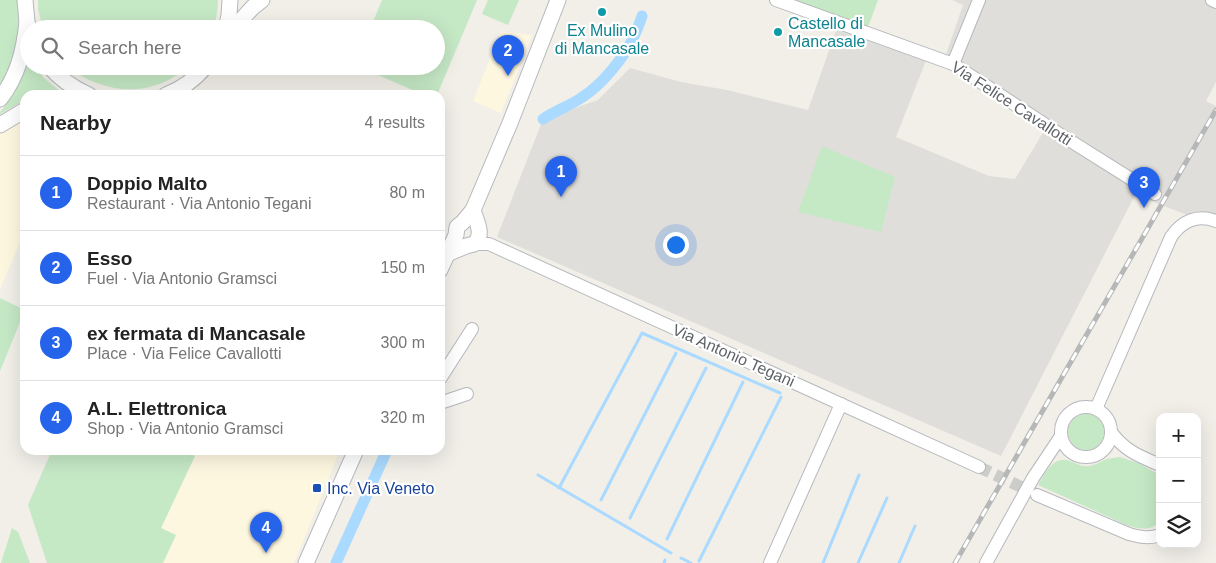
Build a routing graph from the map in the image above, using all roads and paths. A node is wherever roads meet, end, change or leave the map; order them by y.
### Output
1 (25, 0) edge
2 (230, 0) edge
3 (262, 0) edge
4 (558, 0) edge
5 (776, 0) edge
6 (979, 0) edge
7 (1212, 0) edge
8 (1216, 2) edge
9 (27, 20) edge
10 (228, 20) edge
11 (241, 20) edge
12 (20, 62) edge
13 (953, 64) junction
14 (58, 75) edge
15 (198, 75) edge
16 (79, 90) edge
17 (176, 90) edge
18 (0, 99) edge
19 (20, 113) edge
20 (0, 125) edge
21 (1155, 194) dead end
22 (1216, 221) edge
23 (472, 236) junction
24 (445, 260) edge
25 (472, 329) dead end
26 (445, 371) edge
27 (467, 394) dead end
28 (445, 401) edge
29 (841, 404) junction
30 (1096, 409) junction
31 (1111, 432) junction
32 (1061, 436) junction
33 (1101, 451) junction
34 (1072, 452) junction
35 (1132, 452) junction
36 (354, 455) edge
37 (1156, 463) edge
38 (1043, 465) junction
39 (979, 467) tunnel mouth
40 (1037, 495) tunnel mouth
41 (1156, 536) edge
42 (306, 563) edge
43 (770, 563) edge
44 (986, 563) edge

1 - 9 street
2 - 10 street
3 - 11 street
4 - 23 street
5 - 13 street, Via Felice Cavallotti
6 - 13 street
7 - 8 street
12 - 18 street
13 - 21 street, Via Felice Cavallotti
14 - 16 street
15 - 17 street
19 - 20 street
22 - 30 street
23 - 24 street
23 - 29 street, Via Antonio Tegani
25 - 26 street
27 - 28 street
29 - 39 street, Via Antonio Tegani
29 - 43 street
30 - 31 street
30 - 32 street
31 - 33 street
31 - 35 street
32 - 34 street
32 - 38 street
33 - 34 street
33 - 35 street
34 - 38 street
35 - 37 street
36 - 42 street
38 - 44 street
40 - 41 street

